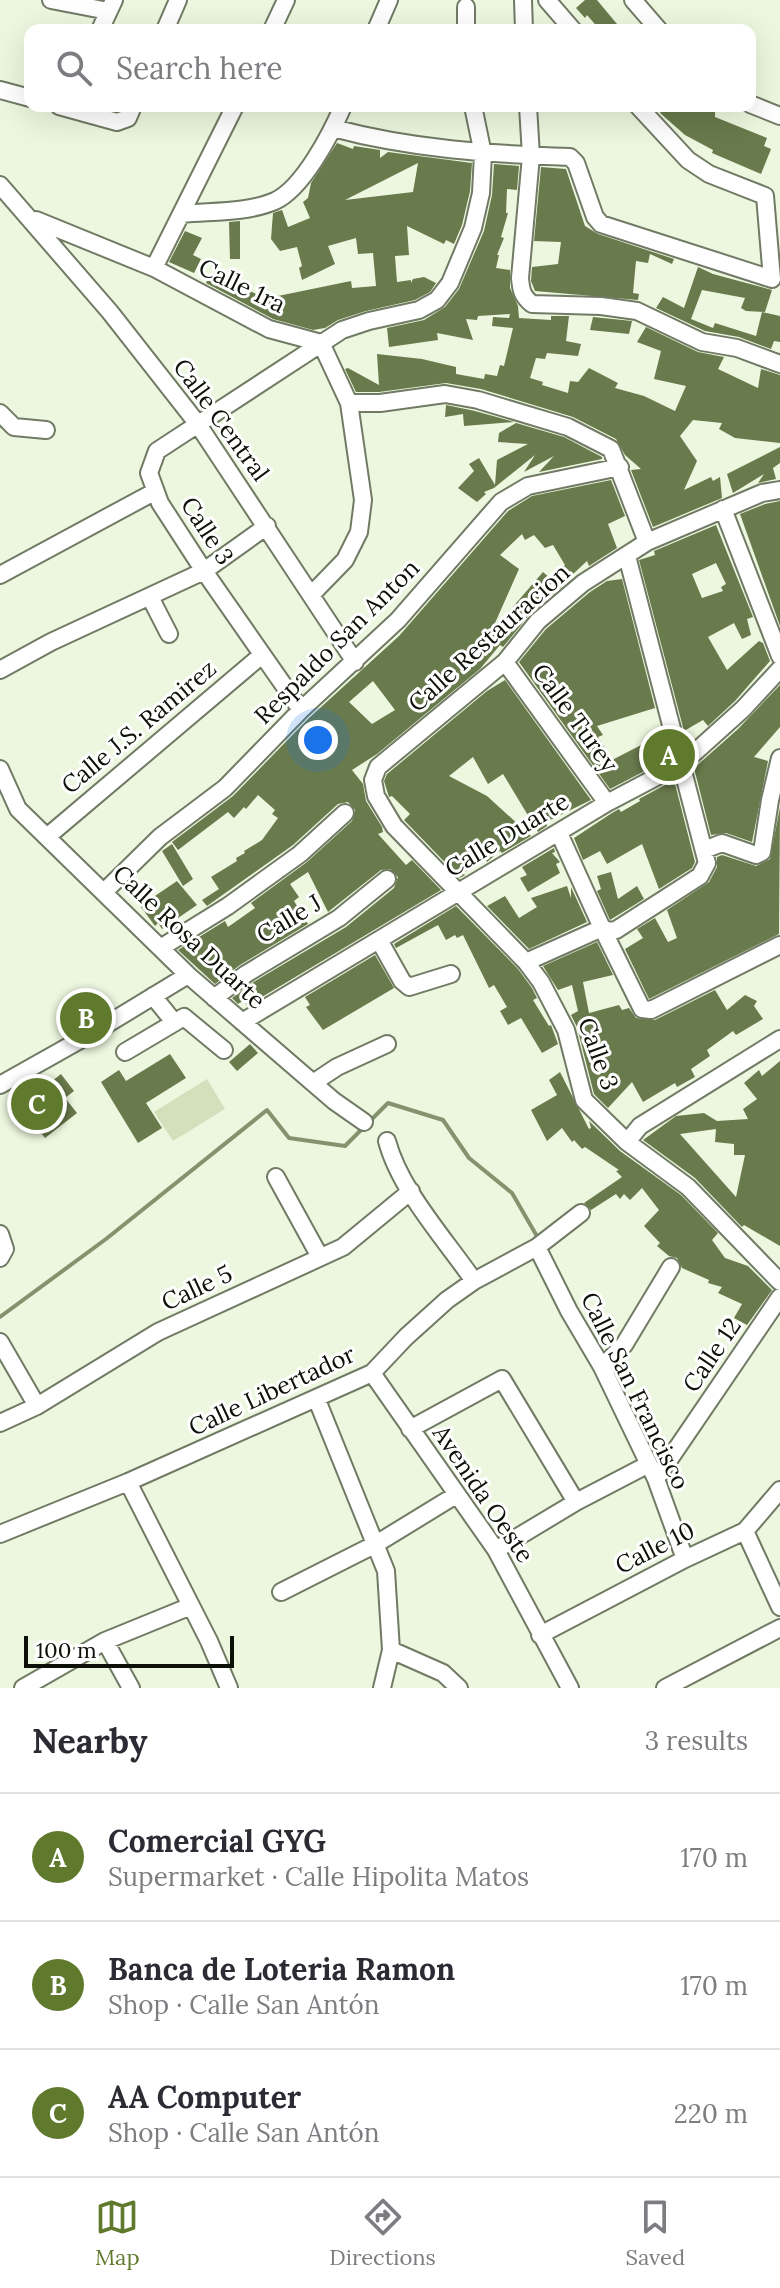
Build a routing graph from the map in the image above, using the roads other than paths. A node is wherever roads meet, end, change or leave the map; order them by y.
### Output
1 (51, 0) edge
2 (178, 0) edge
3 (286, 0) edge
4 (389, 0) edge
5 (523, 0) edge
6 (547, 0) edge
7 (633, 0) edge
8 (111, 5) edge
9 (466, 7) dead end
10 (103, 24) edge
11 (168, 24) edge
12 (275, 24) edge
13 (379, 24) edge
14 (466, 24) edge
15 (524, 24) edge
16 (568, 24) edge
17 (654, 24) edge
18 (0, 90) edge
19 (24, 96) edge
20 (756, 106) edge
21 (83, 112) edge
22 (130, 112) edge
23 (232, 112) edge
24 (340, 112) edge
25 (474, 112) edge
26 (528, 112) edge
27 (644, 112) edge
28 (780, 116) edge
29 (333, 128) junction
30 (483, 154) junction
31 (531, 156) junction
32 (0, 185) edge
33 (182, 214) junction
34 (31, 218) junction
35 (154, 268) junction
36 (321, 343) junction
37 (780, 364) edge
38 (349, 403) junction
39 (0, 413) edge
40 (197, 423) junction
41 (46, 430) dead end
42 (620, 467) junction
43 (780, 490) edge
44 (154, 492) junction
45 (723, 509) junction
46 (267, 526) junction
47 (647, 542) junction
48 (627, 556) junction
49 (204, 571) junction
50 (0, 575) edge
51 (311, 595) junction
52 (150, 597) junction
53 (169, 634) dead end
54 (262, 655) junction
55 (780, 656) edge
56 (355, 662) junction
57 (505, 662) junction
58 (780, 669) edge
59 (0, 670) edge
60 (301, 710) junction
61 (780, 758) edge
62 (683, 763) junction
63 (0, 769) edge
64 (373, 780) joint
65 (607, 803) junction
66 (0, 805) edge
67 (18, 809) junction
68 (345, 813) dead end
69 (559, 833) junction
70 (48, 836) junction
71 (704, 850) junction
72 (387, 879) dead end
73 (105, 891) junction
74 (458, 893) junction
75 (602, 928) junction
76 (379, 940) junction
77 (780, 945) edge
78 (162, 947) junction
79 (526, 962) junction
80 (451, 974) dead end
81 (188, 975) junction
82 (153, 996) junction
83 (214, 998) junction
84 (174, 1022) junction
85 (242, 1022) junction
86 (780, 1039) edge
87 (387, 1044) dead end
88 (224, 1050) dead end
89 (125, 1052) dead end
90 (313, 1083) junction
91 (0, 1085) edge
92 (364, 1122) dead end
93 (387, 1141) dead end
94 (627, 1142) junction
95 (276, 1177) dead end
96 (411, 1191) junction
97 (581, 1213) dead end
98 (537, 1247) junction
99 (320, 1257) junction
100 (671, 1267) dead end
101 (474, 1281) junction
102 (780, 1282) edge
103 (780, 1297) edge
104 (0, 1342) edge
105 (602, 1367) junction
106 (372, 1373) junction
107 (317, 1400) junction
108 (37, 1406) junction
109 (0, 1423) edge
110 (410, 1429) junction
111 (652, 1472) junction
112 (128, 1482) junction
113 (780, 1490) edge
114 (456, 1495) junction
115 (576, 1502) junction
116 (745, 1531) junction
117 (0, 1534) edge
118 (376, 1544) junction
119 (496, 1550) junction
120 (685, 1559) junction
121 (281, 1592) dead end
122 (191, 1606) junction
123 (780, 1607) edge
124 (780, 1628) edge
125 (540, 1635) junction
126 (105, 1641) junction
127 (391, 1650) junction
128 (26, 1687) edge
129 (131, 1688) edge
130 (229, 1688) edge
131 (382, 1688) edge
132 (459, 1688) edge
133 (570, 1688) edge
134 (665, 1688) edge

1 - 8 street
2 - 11 street
3 - 12 street
4 - 13 street
5 - 15 street
6 - 16 street
7 - 17 street
8 - 10 street
9 - 14 street
18 - 19 street
20 - 28 street
21 - 22 street
23 - 33 street
24 - 29 street
25 - 30 street, Calle 3
26 - 31 street
27 - 31 street
29 - 30 street
29 - 33 street
30 - 31 street
30 - 36 street, Calle 3
31 - 37 street
32 - 34 street, Calle 1ra
33 - 35 street
34 - 35 street, Calle 1ra
34 - 40 street, Calle Central
35 - 36 street, Calle 1ra
36 - 38 street
36 - 40 street, Calle 3
38 - 42 street
38 - 51 street
39 - 41 street
40 - 44 street, Calle 3
40 - 46 street, Calle Central
42 - 47 street
42 - 56 street, Respaldo San Anton
43 - 45 street, Calle Restauracion
44 - 49 street, Calle 3
44 - 50 street
45 - 47 street, Calle Restauracion
45 - 55 street
46 - 49 street
46 - 51 street, Calle Central
47 - 48 street, Calle Restauracion
48 - 57 street, Calle Restauracion
48 - 62 street
49 - 52 street
49 - 54 street, Calle 3
51 - 56 street, Calle Central
52 - 53 street
52 - 59 street
54 - 60 street, Calle 3
54 - 70 street, Calle J.S. Ramirez
56 - 60 street, Respaldo San Anton
57 - 64 street, Calle Restauracion
57 - 65 street, Calle Turey
58 - 62 street, Calle Duarte
60 - 73 street, Respaldo San Anton
61 - 71 street
62 - 65 street, Calle Duarte
62 - 71 street
63 - 67 street, Calle Rosa Duarte
64 - 74 street, Calle 3
65 - 69 street, Calle Duarte
66 - 67 street
67 - 70 street, Calle Rosa Duarte
68 - 78 street
69 - 74 street, Calle Duarte
69 - 75 street
70 - 73 street, Calle Rosa Duarte
71 - 75 street
72 - 83 street, Calle J
73 - 78 street, Calle Rosa Duarte
74 - 76 street, Calle Duarte
74 - 79 street, Calle 3
75 - 77 street
75 - 79 street
76 - 80 street
76 - 85 street, Calle Duarte
78 - 81 street, Calle Rosa Duarte
79 - 94 street, Calle 3
81 - 82 street
81 - 83 street, Calle Rosa Duarte
82 - 84 street
82 - 91 street
83 - 85 street, Calle Rosa Duarte
84 - 88 street
84 - 89 street
85 - 90 street, Calle Rosa Duarte
86 - 94 street
87 - 90 street
90 - 92 street, Calle Rosa Duarte
93 - 96 street
94 - 102 street, Calle 3
95 - 99 street
96 - 99 street, Calle 5
96 - 101 street
97 - 98 street, Calle Libertador
98 - 101 street, Calle Libertador
98 - 105 street, Calle San Francisco
99 - 108 street, Calle 5
100 - 105 street
101 - 106 street, Calle Libertador
103 - 111 street, Calle 12
104 - 108 street
105 - 111 street, Calle San Francisco
106 - 107 street, Calle Libertador
106 - 110 street, Avenida Oeste
107 - 112 street, Calle Libertador
107 - 118 street
108 - 109 street, Calle 5
110 - 114 street, Avenida Oeste
110 - 115 street
111 - 115 street, Calle 12
111 - 120 street, Calle San Francisco
112 - 117 street, Calle Libertador
112 - 122 street
113 - 116 street, Calle 10
114 - 118 street
114 - 119 street, Avenida Oeste
115 - 119 street, Calle 12
116 - 120 street, Calle 10
116 - 123 street
118 - 121 street
118 - 127 street
119 - 125 street, Avenida Oeste
120 - 125 street, Calle 10
122 - 126 street
122 - 130 street
124 - 134 street
125 - 133 street, Avenida Oeste
126 - 128 street
126 - 129 street
127 - 131 street
127 - 132 street

